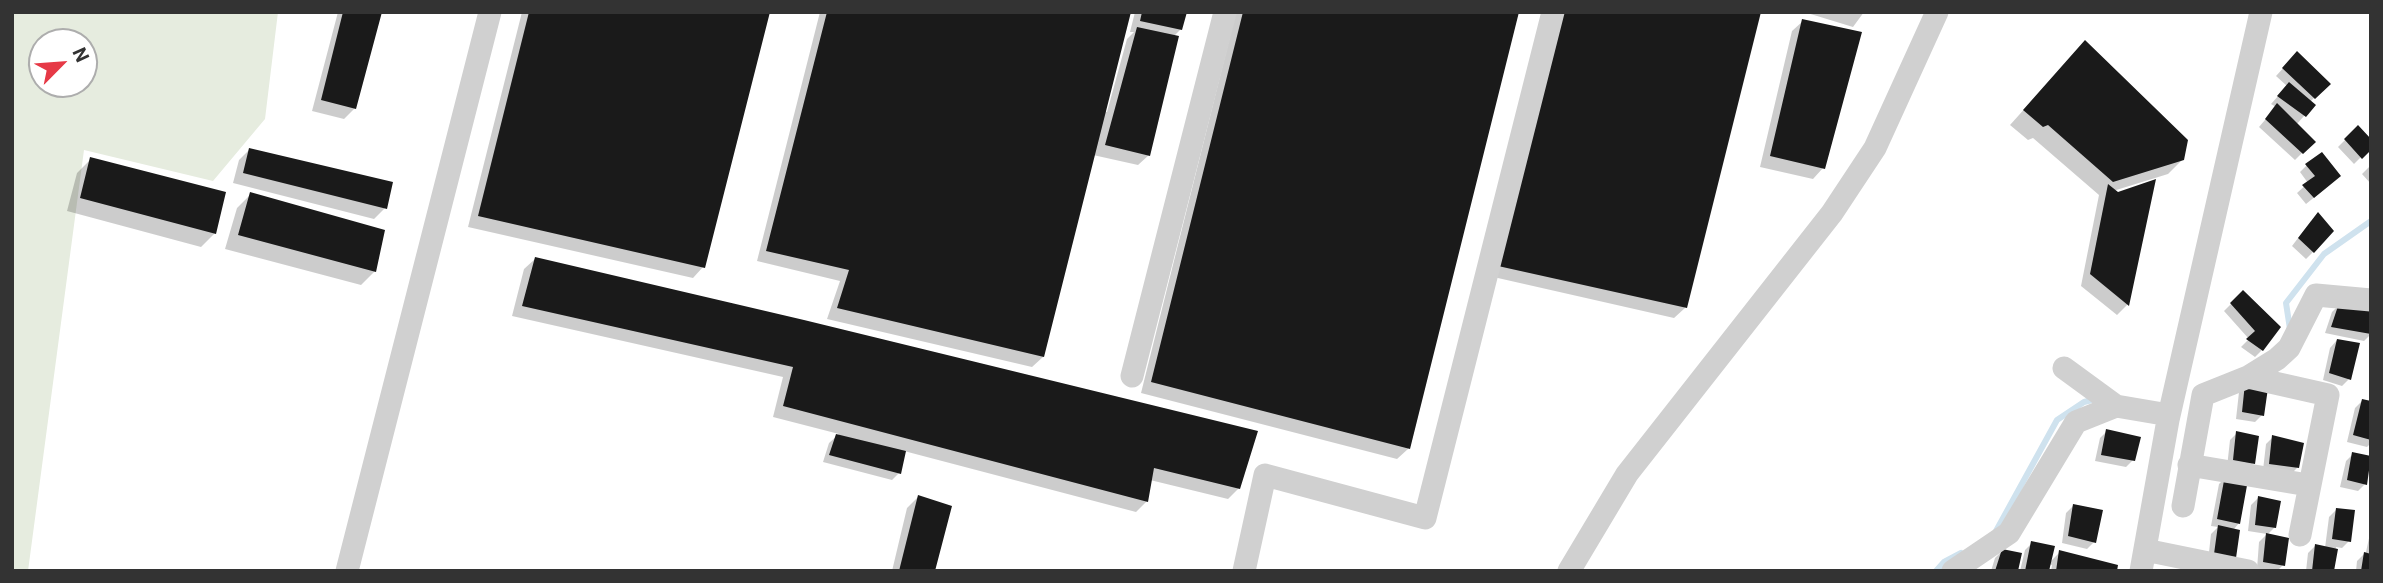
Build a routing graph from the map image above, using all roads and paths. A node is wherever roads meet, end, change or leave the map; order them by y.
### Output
1 (490, 12) edge
2 (1225, 12) edge
3 (1553, 12) edge
4 (1937, 12) edge
5 (2262, 12) edge
6 (2371, 300) edge
7 (2064, 369) dead end
8 (1132, 376) dead end
9 (2248, 377) junction
10 (2115, 406) junction
11 (2169, 415) junction
12 (2189, 465) junction
13 (2308, 485) junction
14 (2183, 506) dead end
15 (2300, 535) dead end
16 (2143, 560) edge
17 (347, 571) edge
18 (1244, 571) edge
19 (1569, 571) edge
20 (1953, 571) edge
21 (2248, 571) edge

1 - 17 street
2 - 8 street
3 - 18 street
4 - 19 street
5 - 11 street
6 - 9 street
7 - 10 street
9 - 12 street
9 - 13 street
10 - 11 street
10 - 20 street
11 - 16 street
12 - 13 street
12 - 14 street
13 - 15 street
16 - 21 street

